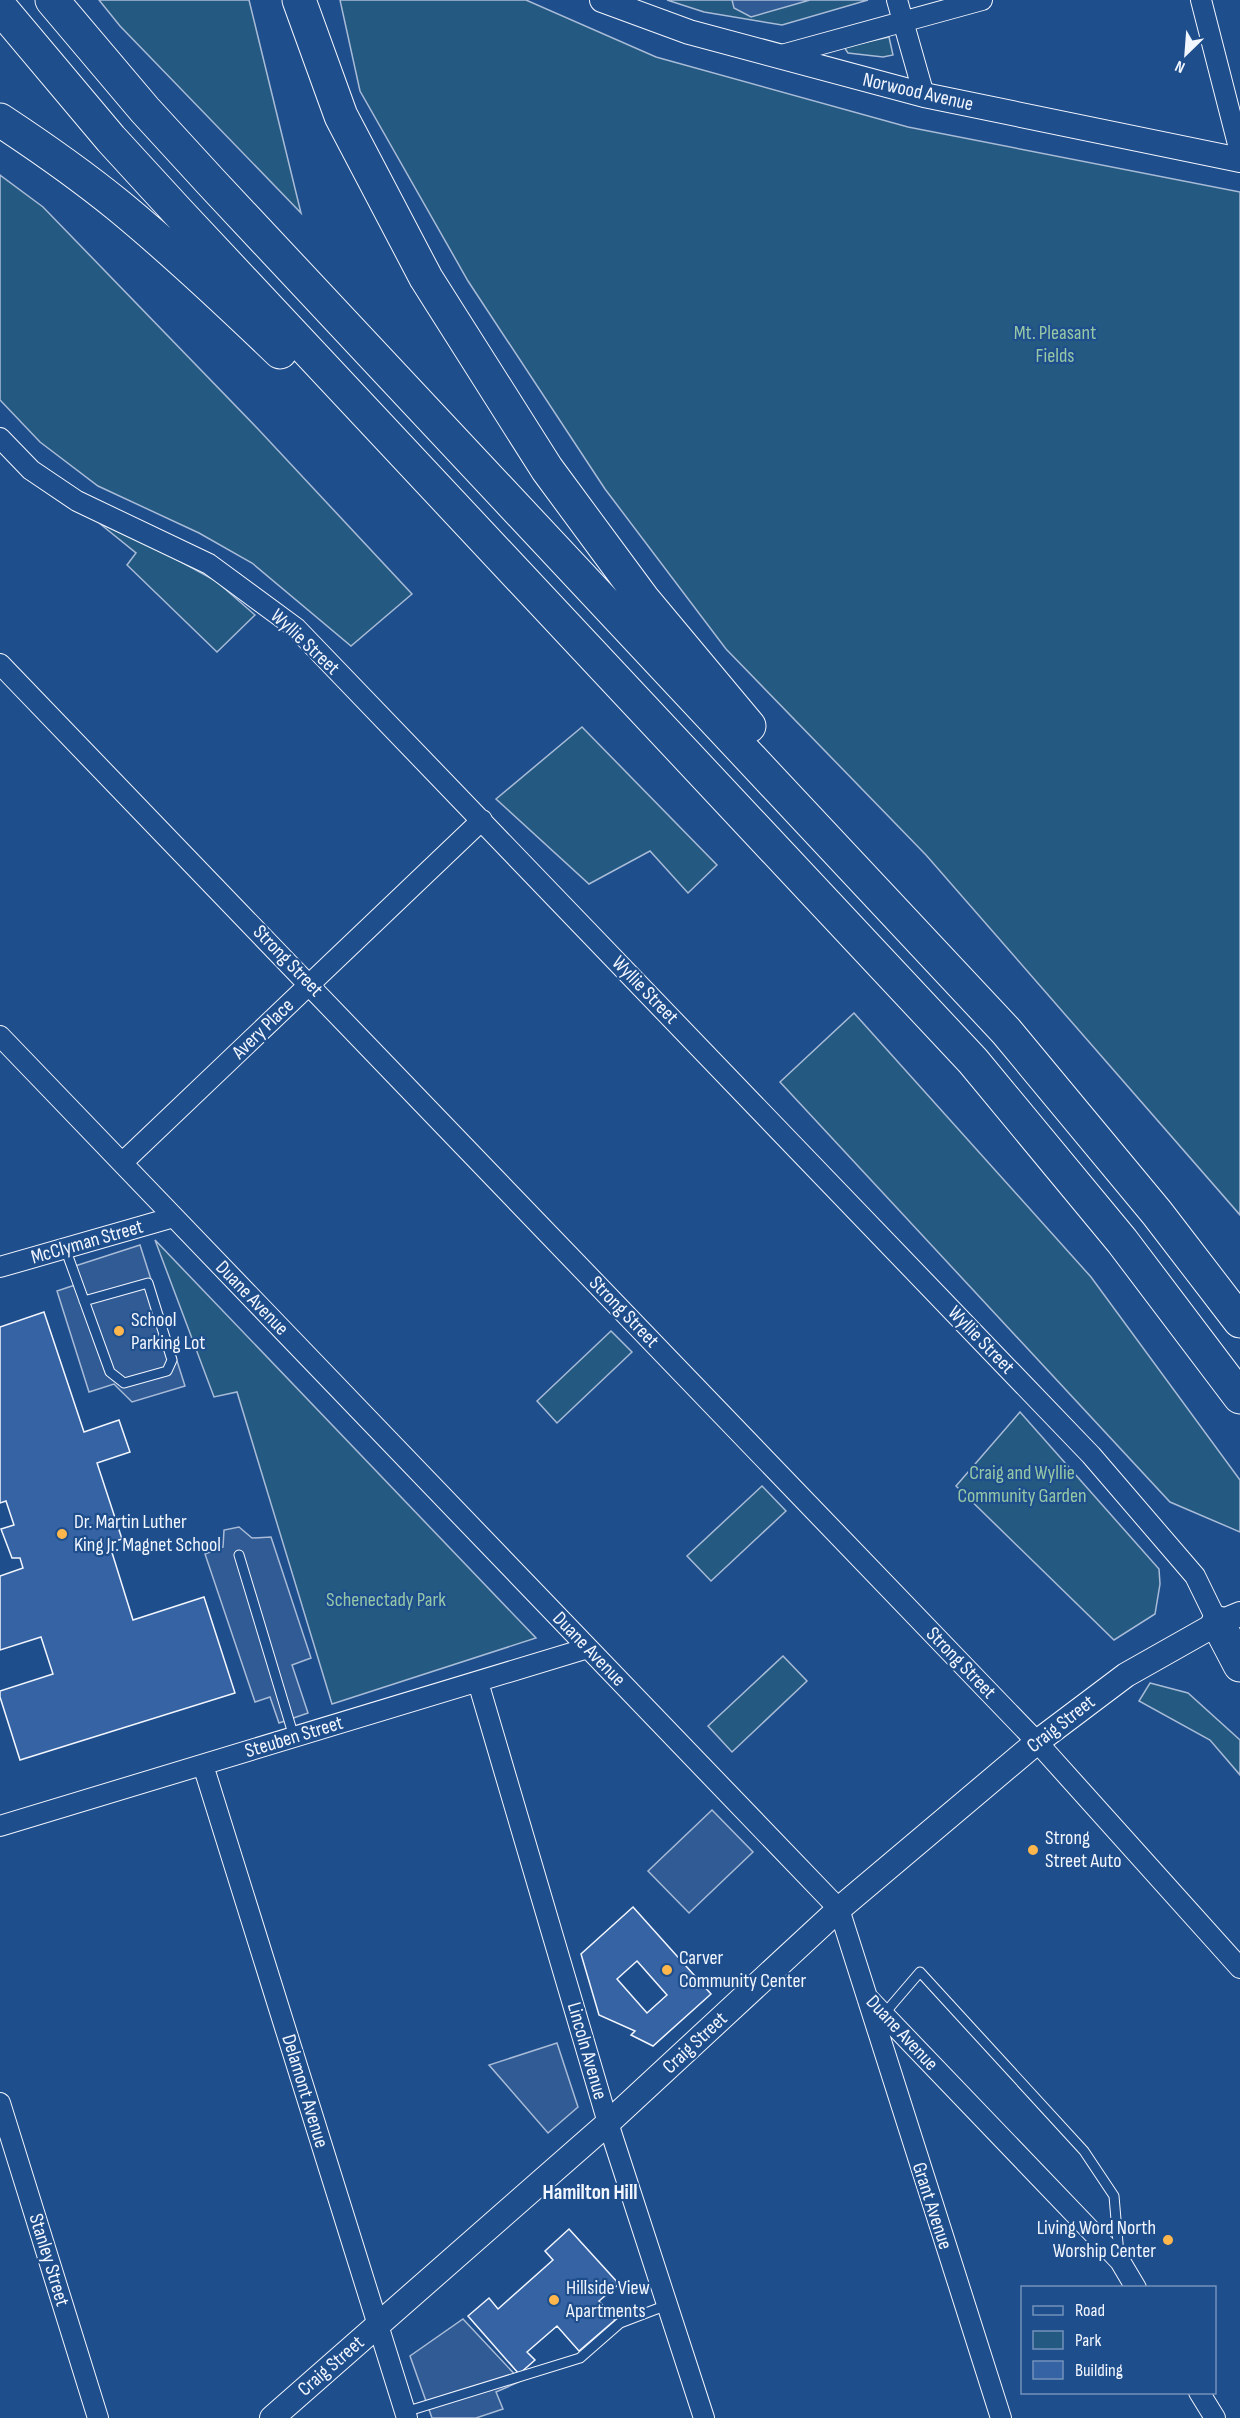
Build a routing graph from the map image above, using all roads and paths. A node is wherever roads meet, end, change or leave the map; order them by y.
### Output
1 (52, 0) edge
2 (299, 0) edge
3 (603, 0) edge
4 (897, 0) edge
5 (982, 0) edge
6 (1201, 0) edge
7 (0, 7) edge
8 (903, 22) junction
9 (778, 56) junction
10 (924, 95) junction
11 (0, 120) edge
12 (1240, 152) edge
13 (1240, 160) edge
14 (0, 438) edge
15 (560, 619) junction
16 (0, 664) edge
17 (482, 820) junction
18 (849, 860) junction
19 (310, 984) junction
20 (0, 1036) edge
21 (122, 1163) junction
22 (174, 1217) junction
23 (65, 1248) junction
24 (0, 1267) edge
25 (84, 1301) junction
26 (1240, 1321) edge
27 (1240, 1397) edge
28 (239, 1555) dead end
29 (1229, 1618) edge
30 (588, 1648) junction
31 (1240, 1665) edge
32 (478, 1682) junction
33 (294, 1737) junction
34 (1037, 1742) junction
35 (203, 1765) junction
36 (0, 1826) edge
37 (839, 1909) junction
38 (1240, 1968) edge
39 (864, 1994) junction
40 (884, 2014) junction
41 (0, 2103) edge
42 (608, 2124) junction
43 (1120, 2261) junction
44 (1135, 2286) edge
45 (667, 2305) junction
46 (377, 2326) junction
47 (1200, 2394) edge
48 (406, 2415) edge
49 (98, 2418) edge
50 (272, 2418) edge
51 (704, 2418) edge
52 (1000, 2418) edge
53 (1215, 2418) edge

1 - 18 highway
2 - 18 highway
3 - 9 street, Norwood Avenue
4 - 8 street
5 - 8 street
6 - 12 street
7 - 15 highway
8 - 9 street
8 - 10 street
9 - 10 street, Norwood Avenue
10 - 13 street, Norwood Avenue
11 - 15 highway
14 - 17 street, Wyllie Street
15 - 27 highway
16 - 19 street, Strong Street
17 - 19 street, Avery Place
17 - 29 street, Wyllie Street
18 - 26 highway
19 - 21 street, Avery Place
19 - 34 street, Strong Street
20 - 21 street, Duane Avenue
21 - 22 street, Duane Avenue
22 - 23 street, McClyman Street
22 - 30 street, Duane Avenue
23 - 24 street, McClyman Street
23 - 25 lane
25 - 25 lane
28 - 33 lane
29 - 31 highway
29 - 34 street, Craig Street
30 - 32 street, Steuben Street
30 - 37 street, Duane Avenue
32 - 33 street, Steuben Street
32 - 42 street, Lincoln Avenue
33 - 35 street, Steuben Street
34 - 37 street, Craig Street
34 - 38 street, Strong Street
35 - 36 street, Steuben Street
35 - 46 street, Delamont Avenue
37 - 39 street, Duane Avenue
37 - 42 street, Craig Street
39 - 40 street, Duane Avenue
39 - 52 street, Grant Avenue
40 - 43 street, Duane Avenue
40 - 43 lane
41 - 49 street, Stanley Street
42 - 45 street, Lincoln Avenue
42 - 46 street, Craig Street
43 - 44 street, Duane Avenue
45 - 48 lane
45 - 51 street, Lincoln Avenue
46 - 48 street, Delamont Avenue
46 - 50 street, Craig Street
47 - 53 street

